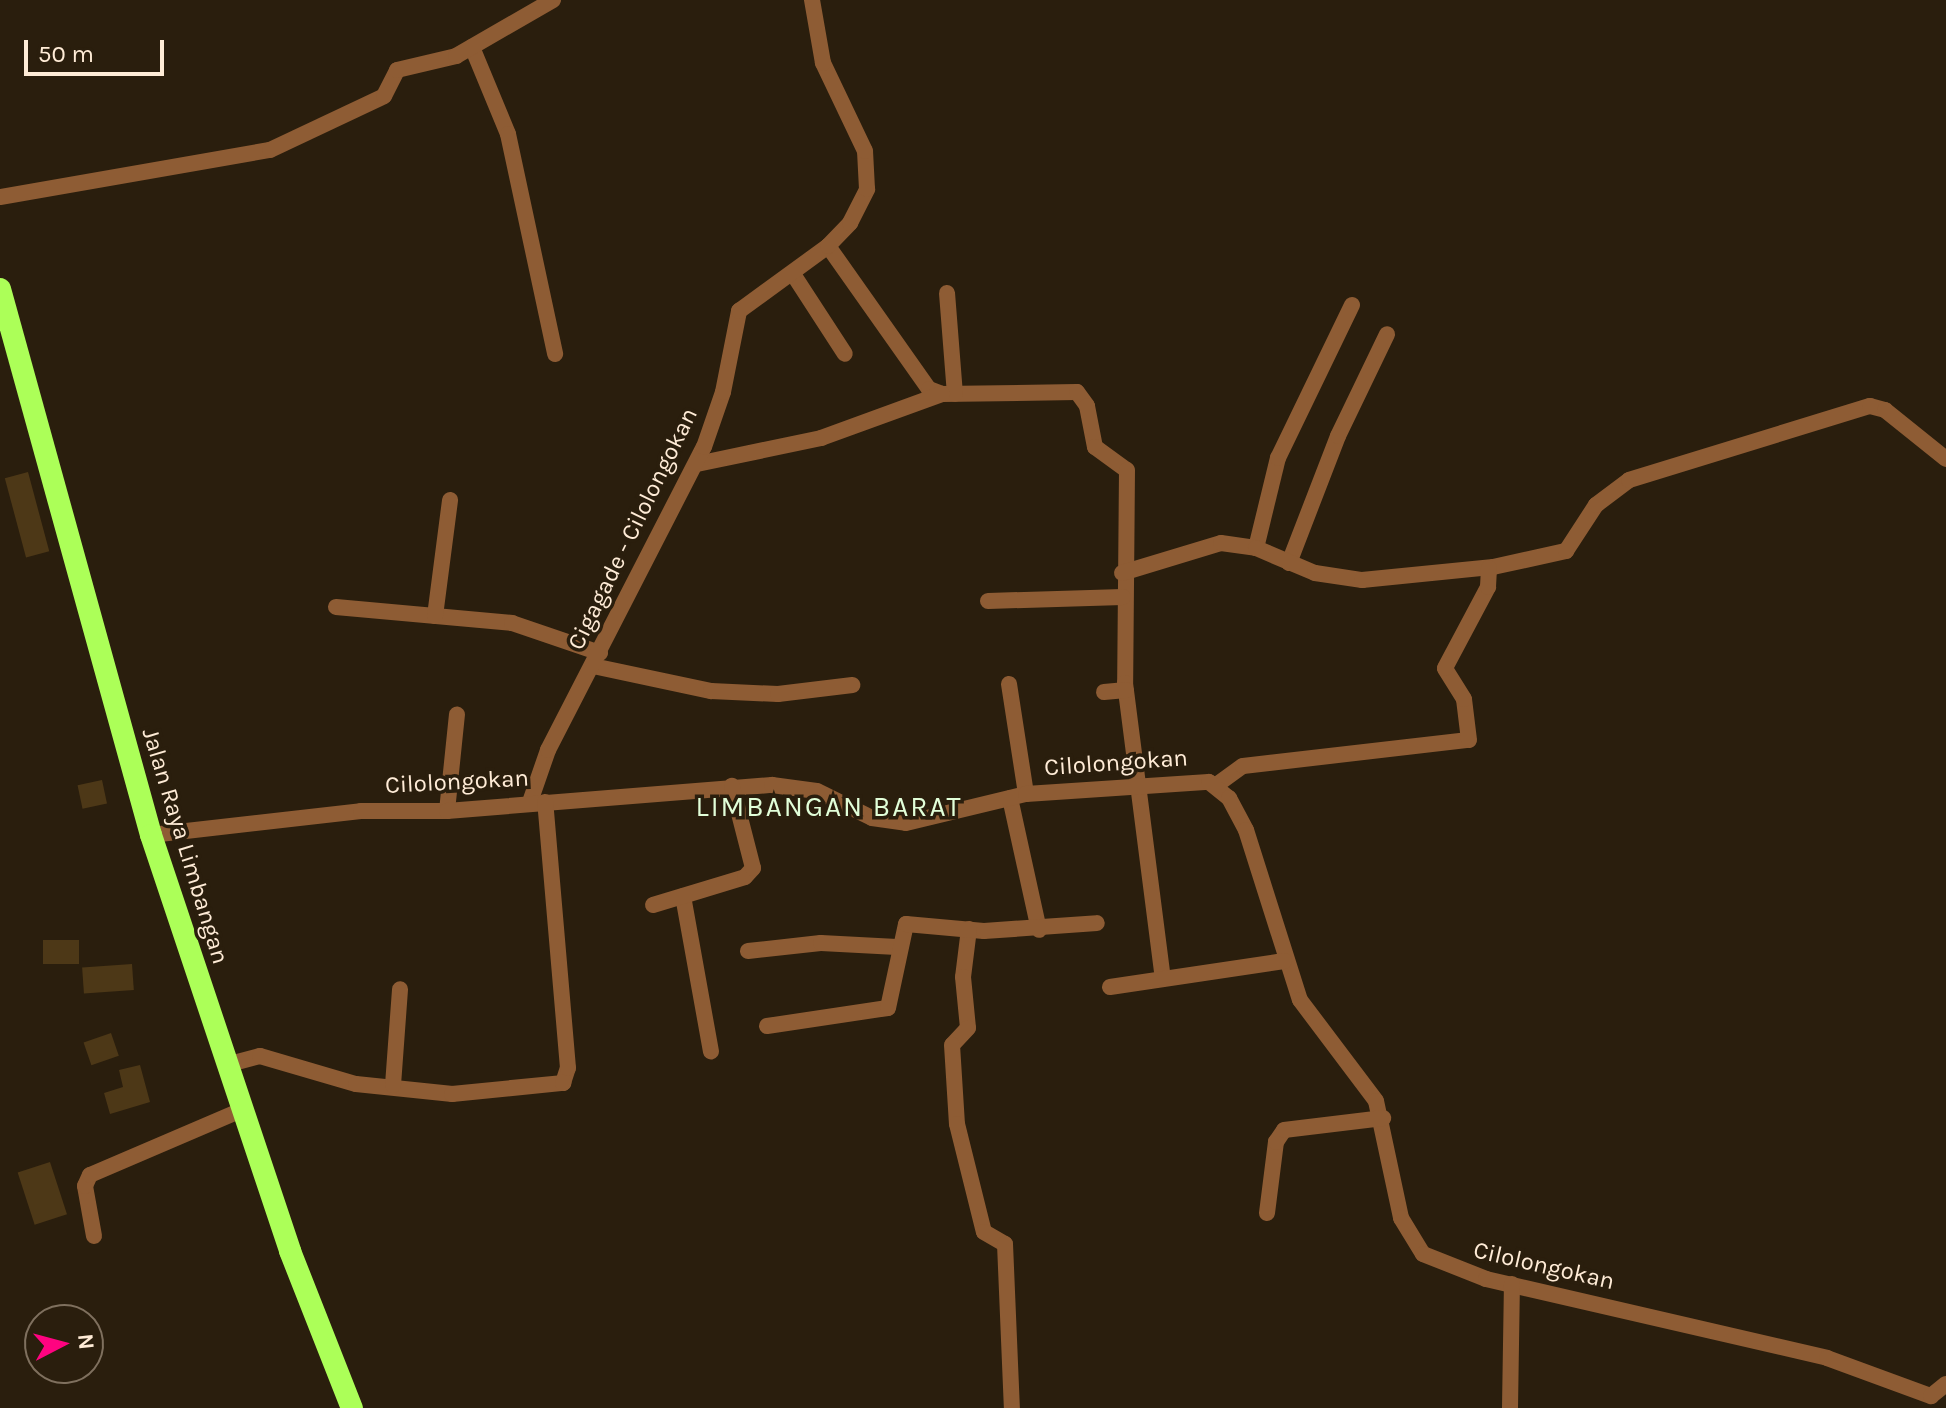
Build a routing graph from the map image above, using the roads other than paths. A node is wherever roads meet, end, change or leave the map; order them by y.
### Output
1 (553, 0) edge
2 (812, 0) edge
3 (472, 47) junction
4 (0, 197) edge
5 (828, 246) junction
6 (793, 274) junction
7 (0, 289) edge
8 (947, 293) dead end
9 (1352, 305) dead end
10 (1387, 334) dead end
11 (555, 354) dead end
12 (845, 354) dead end
13 (948, 394) junction
14 (1946, 459) edge
15 (697, 464) junction
16 (450, 500) dead end
17 (1256, 548) junction
18 (1289, 563) junction
19 (1491, 568) junction
20 (1122, 573) junction
21 (1123, 597) junction
22 (988, 601) dead end
23 (336, 607) dead end
24 (435, 616) junction
25 (597, 660) junction
26 (1009, 684) dead end
27 (852, 685) dead end
28 (1126, 690) junction
29 (1104, 692) dead end
30 (457, 715) dead end
31 (1137, 783) junction
32 (732, 786) junction
33 (1215, 786) junction
34 (1018, 796) junction
35 (537, 802) junction
36 (447, 811) junction
37 (151, 835) junction
38 (683, 896) junction
39 (653, 905) dead end
40 (1097, 923) dead end
41 (969, 929) junction
42 (1039, 930) junction
43 (897, 947) junction
44 (748, 951) dead end
45 (1284, 961) junction
46 (1163, 979) junction
47 (1110, 987) dead end
48 (400, 989) dead end
49 (767, 1026) dead end
50 (711, 1051) dead end
51 (226, 1065) junction
52 (393, 1085) junction
53 (242, 1110) junction
54 (1383, 1118) junction
55 (1267, 1213) dead end
56 (94, 1236) dead end
57 (1512, 1284) junction
58 (1946, 1384) edge
59 (352, 1408) edge
60 (1012, 1408) edge
61 (1510, 1408) edge

1 - 3 street
2 - 5 street, Cigagade - Cilolongokan
3 - 4 street
3 - 11 street
5 - 6 street, Cigagade - Cilolongokan
5 - 13 street
6 - 12 street
6 - 15 street, Cigagade - Cilolongokan
7 - 37 highway, Jalan Raya Limbangan
8 - 13 street
9 - 17 street
10 - 18 street
13 - 15 street
13 - 20 street
14 - 19 street
15 - 25 street, Cigagade - Cilolongokan
16 - 24 street
17 - 18 street
17 - 20 street
18 - 19 street
19 - 33 street
20 - 21 street
21 - 22 street
21 - 28 street
23 - 24 street
24 - 25 street
25 - 27 street
25 - 35 street, Cigagade - Cilolongokan
26 - 34 street
28 - 29 street
28 - 31 street
30 - 36 street
31 - 33 street, Cilolongokan
31 - 34 street, Cilolongokan
31 - 46 street
32 - 34 street, Cilolongokan
32 - 35 street, Cilolongokan
32 - 38 street
33 - 45 street, Cilolongokan
34 - 42 street
35 - 36 street, Cilolongokan
35 - 52 street
36 - 37 street, Cilolongokan
37 - 51 highway, Jalan Raya Limbangan
38 - 39 street
38 - 50 street
40 - 42 street
41 - 42 street
41 - 43 street
41 - 60 street
43 - 44 street
43 - 49 street
45 - 46 street
45 - 54 street, Cilolongokan
46 - 47 street
48 - 52 street
51 - 52 street
51 - 53 highway, Jalan Raya Limbangan
53 - 56 street
53 - 59 highway, Jalan Raya Limbangan
54 - 55 street
54 - 57 street, Cilolongokan
57 - 58 street, Cilolongokan
57 - 61 street

